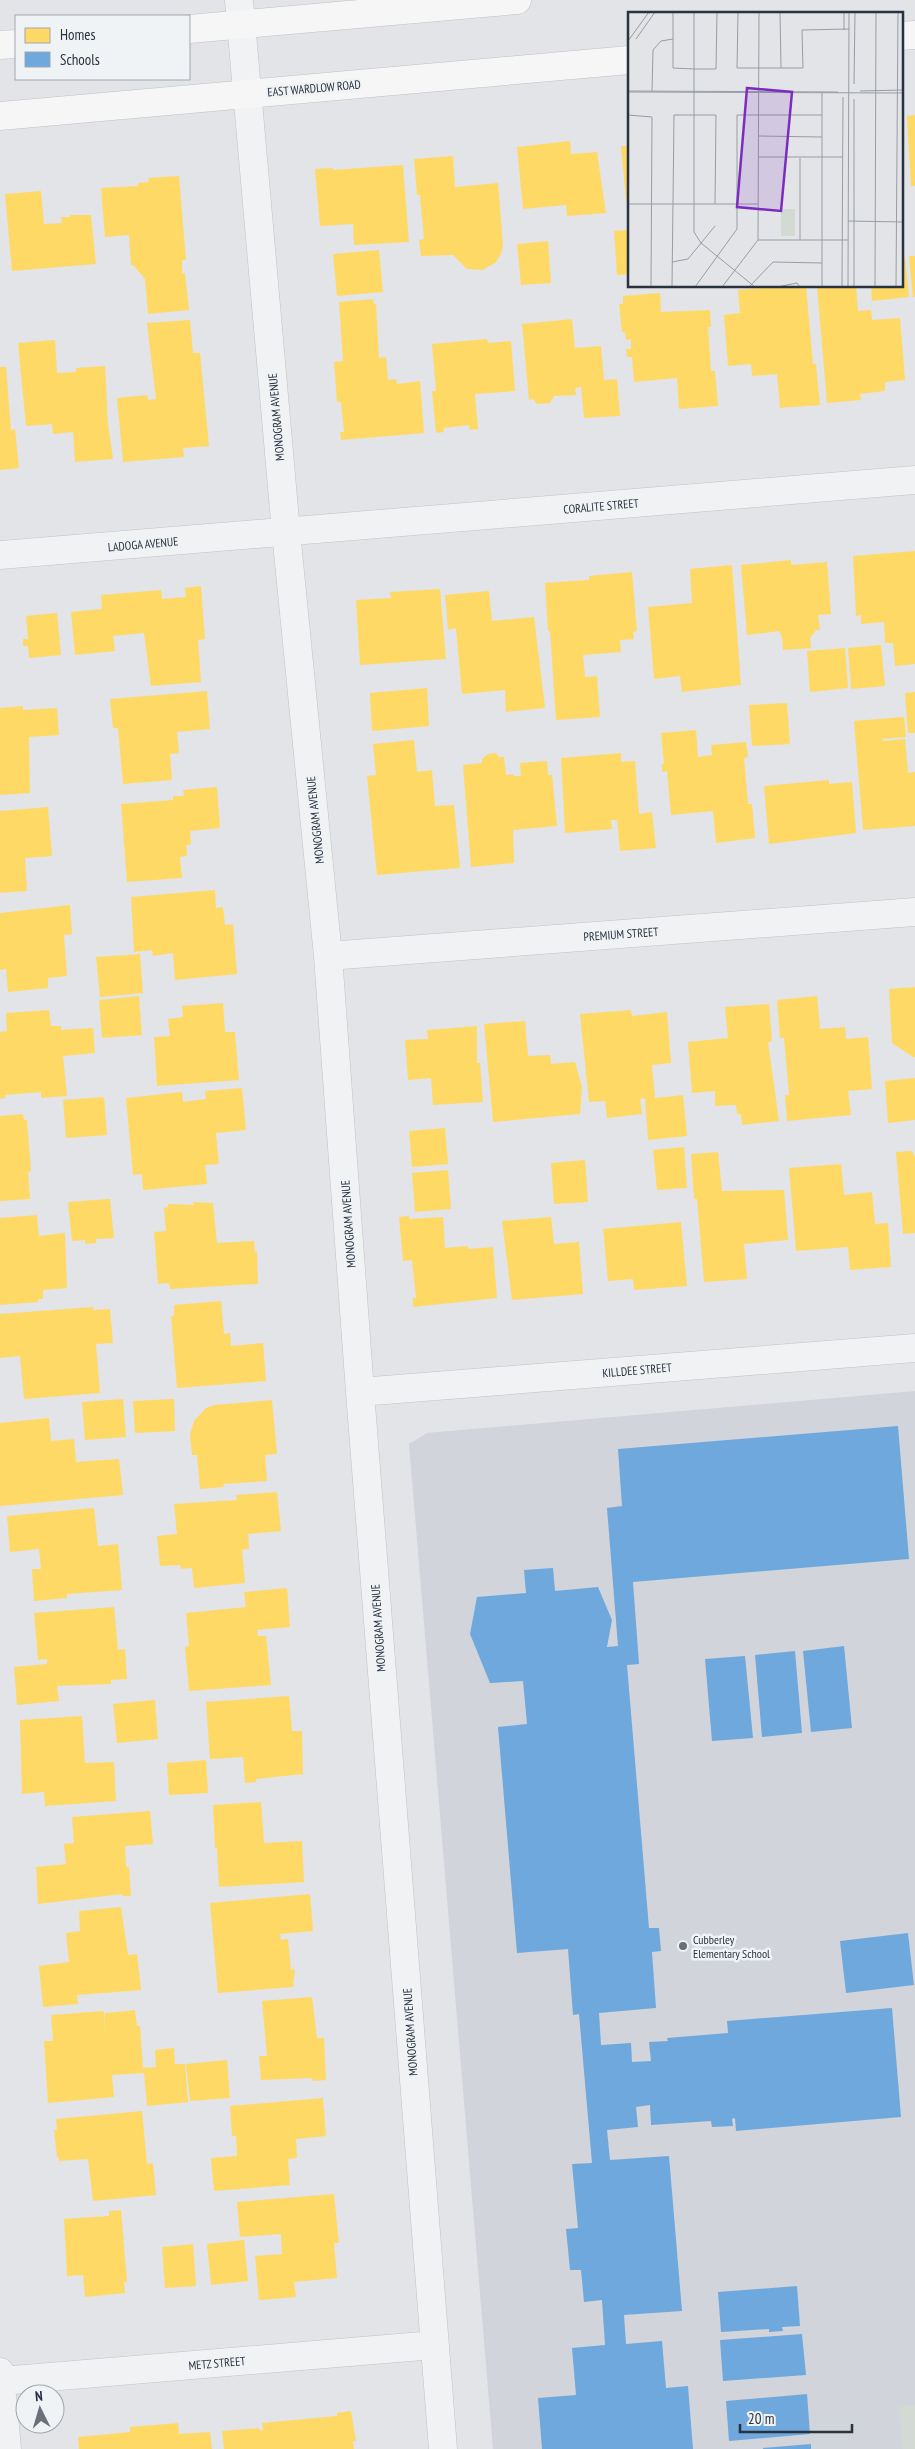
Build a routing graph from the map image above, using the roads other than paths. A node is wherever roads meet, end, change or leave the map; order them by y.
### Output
1 (517, 0) edge
2 (240, 12) edge
3 (190, 28) edge
4 (915, 35) edge
5 (902, 36) edge
6 (15, 44) edge
7 (0, 45) edge
8 (628, 60) edge
9 (246, 94) junction
10 (0, 116) edge
11 (915, 480) edge
12 (286, 532) junction
13 (0, 555) edge
14 (915, 912) edge
15 (328, 956) junction
16 (915, 1348) edge
17 (360, 1392) junction
18 (434, 2345) junction
19 (0, 2378) edge
20 (7, 2449) edge
21 (443, 2449) edge

1 - 2 main road
2 - 3 main road
2 - 9 street, MONOGRAM AVENUE
4 - 5 main road
6 - 7 main road
8 - 9 main road, EAST WARDLOW ROAD
9 - 10 main road, EAST WARDLOW ROAD
9 - 12 street, MONOGRAM AVENUE
11 - 12 street, CORALITE STREET
12 - 13 street, LADOGA AVENUE
12 - 15 street, MONOGRAM AVENUE
14 - 15 street, PREMIUM STREET
15 - 17 street, MONOGRAM AVENUE
16 - 17 street, KILLDEE STREET
17 - 18 street, MONOGRAM AVENUE
18 - 19 street, METZ STREET
18 - 21 street, MONOGRAM AVENUE
19 - 20 street

